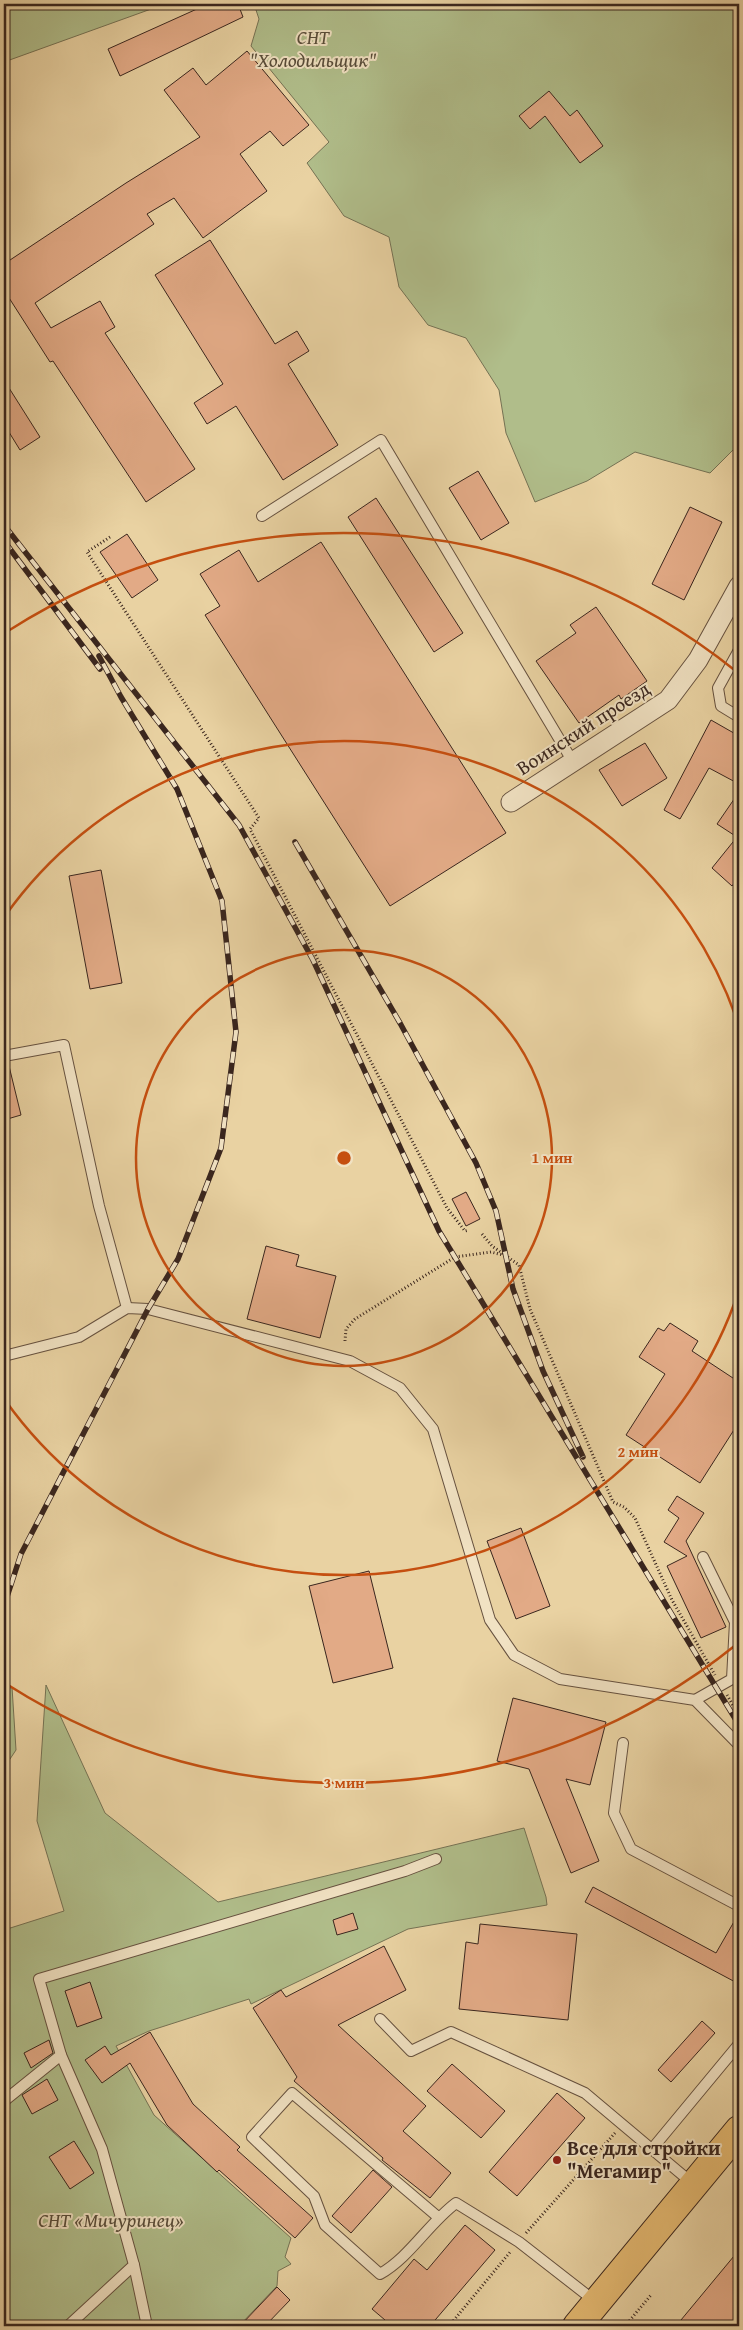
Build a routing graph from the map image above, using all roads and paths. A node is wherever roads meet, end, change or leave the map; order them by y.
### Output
1 (262, 516) dead end
2 (110, 537) dead end
3 (739, 586) edge
4 (739, 650) edge
5 (739, 717) edge
6 (573, 762) junction
7 (511, 802) dead end
8 (4, 1056) edge
9 (469, 1230) dead end
10 (482, 1234) dead end
11 (506, 1255) junction
12 (128, 1308) junction
13 (345, 1341) dead end
14 (4, 1356) edge
15 (703, 1557) dead end
16 (721, 1685) junction
17 (695, 1700) junction
18 (739, 1716) edge
19 (623, 1742) dead end
20 (739, 1745) edge
21 (436, 1860) dead end
22 (739, 1906) edge
23 (380, 2019) dead end
24 (739, 2044) edge
25 (61, 2055) junction
26 (4, 2101) edge
27 (623, 2124) junction
28 (739, 2130) edge
29 (652, 2149) junction
30 (695, 2185) junction
31 (438, 2216) junction
32 (519, 2242) junction
33 (134, 2265) junction
34 (651, 2295) dead end
35 (597, 2303) junction
36 (68, 2326) edge
37 (147, 2326) edge
38 (450, 2326) edge
39 (576, 2326) edge
40 (625, 2326) edge

1 - 6 lane
2 - 9 path
3 - 6 street, Воинский проезд
4 - 5 lane
6 - 7 street, Воинский проезд
8 - 12 lane
10 - 11 path
11 - 13 path
11 - 16 path
12 - 14 lane
12 - 17 lane
15 - 16 lane
16 - 17 lane
16 - 18 path
17 - 20 lane
19 - 22 lane
21 - 25 lane
23 - 27 lane
24 - 29 lane
25 - 26 lane
25 - 33 lane
27 - 29 lane
27 - 32 path
28 - 30 main road
29 - 30 lane
30 - 35 main road
31 - 31 lane
31 - 32 lane
32 - 35 lane
32 - 38 path
33 - 36 lane
33 - 37 lane
34 - 40 path
35 - 39 main road

